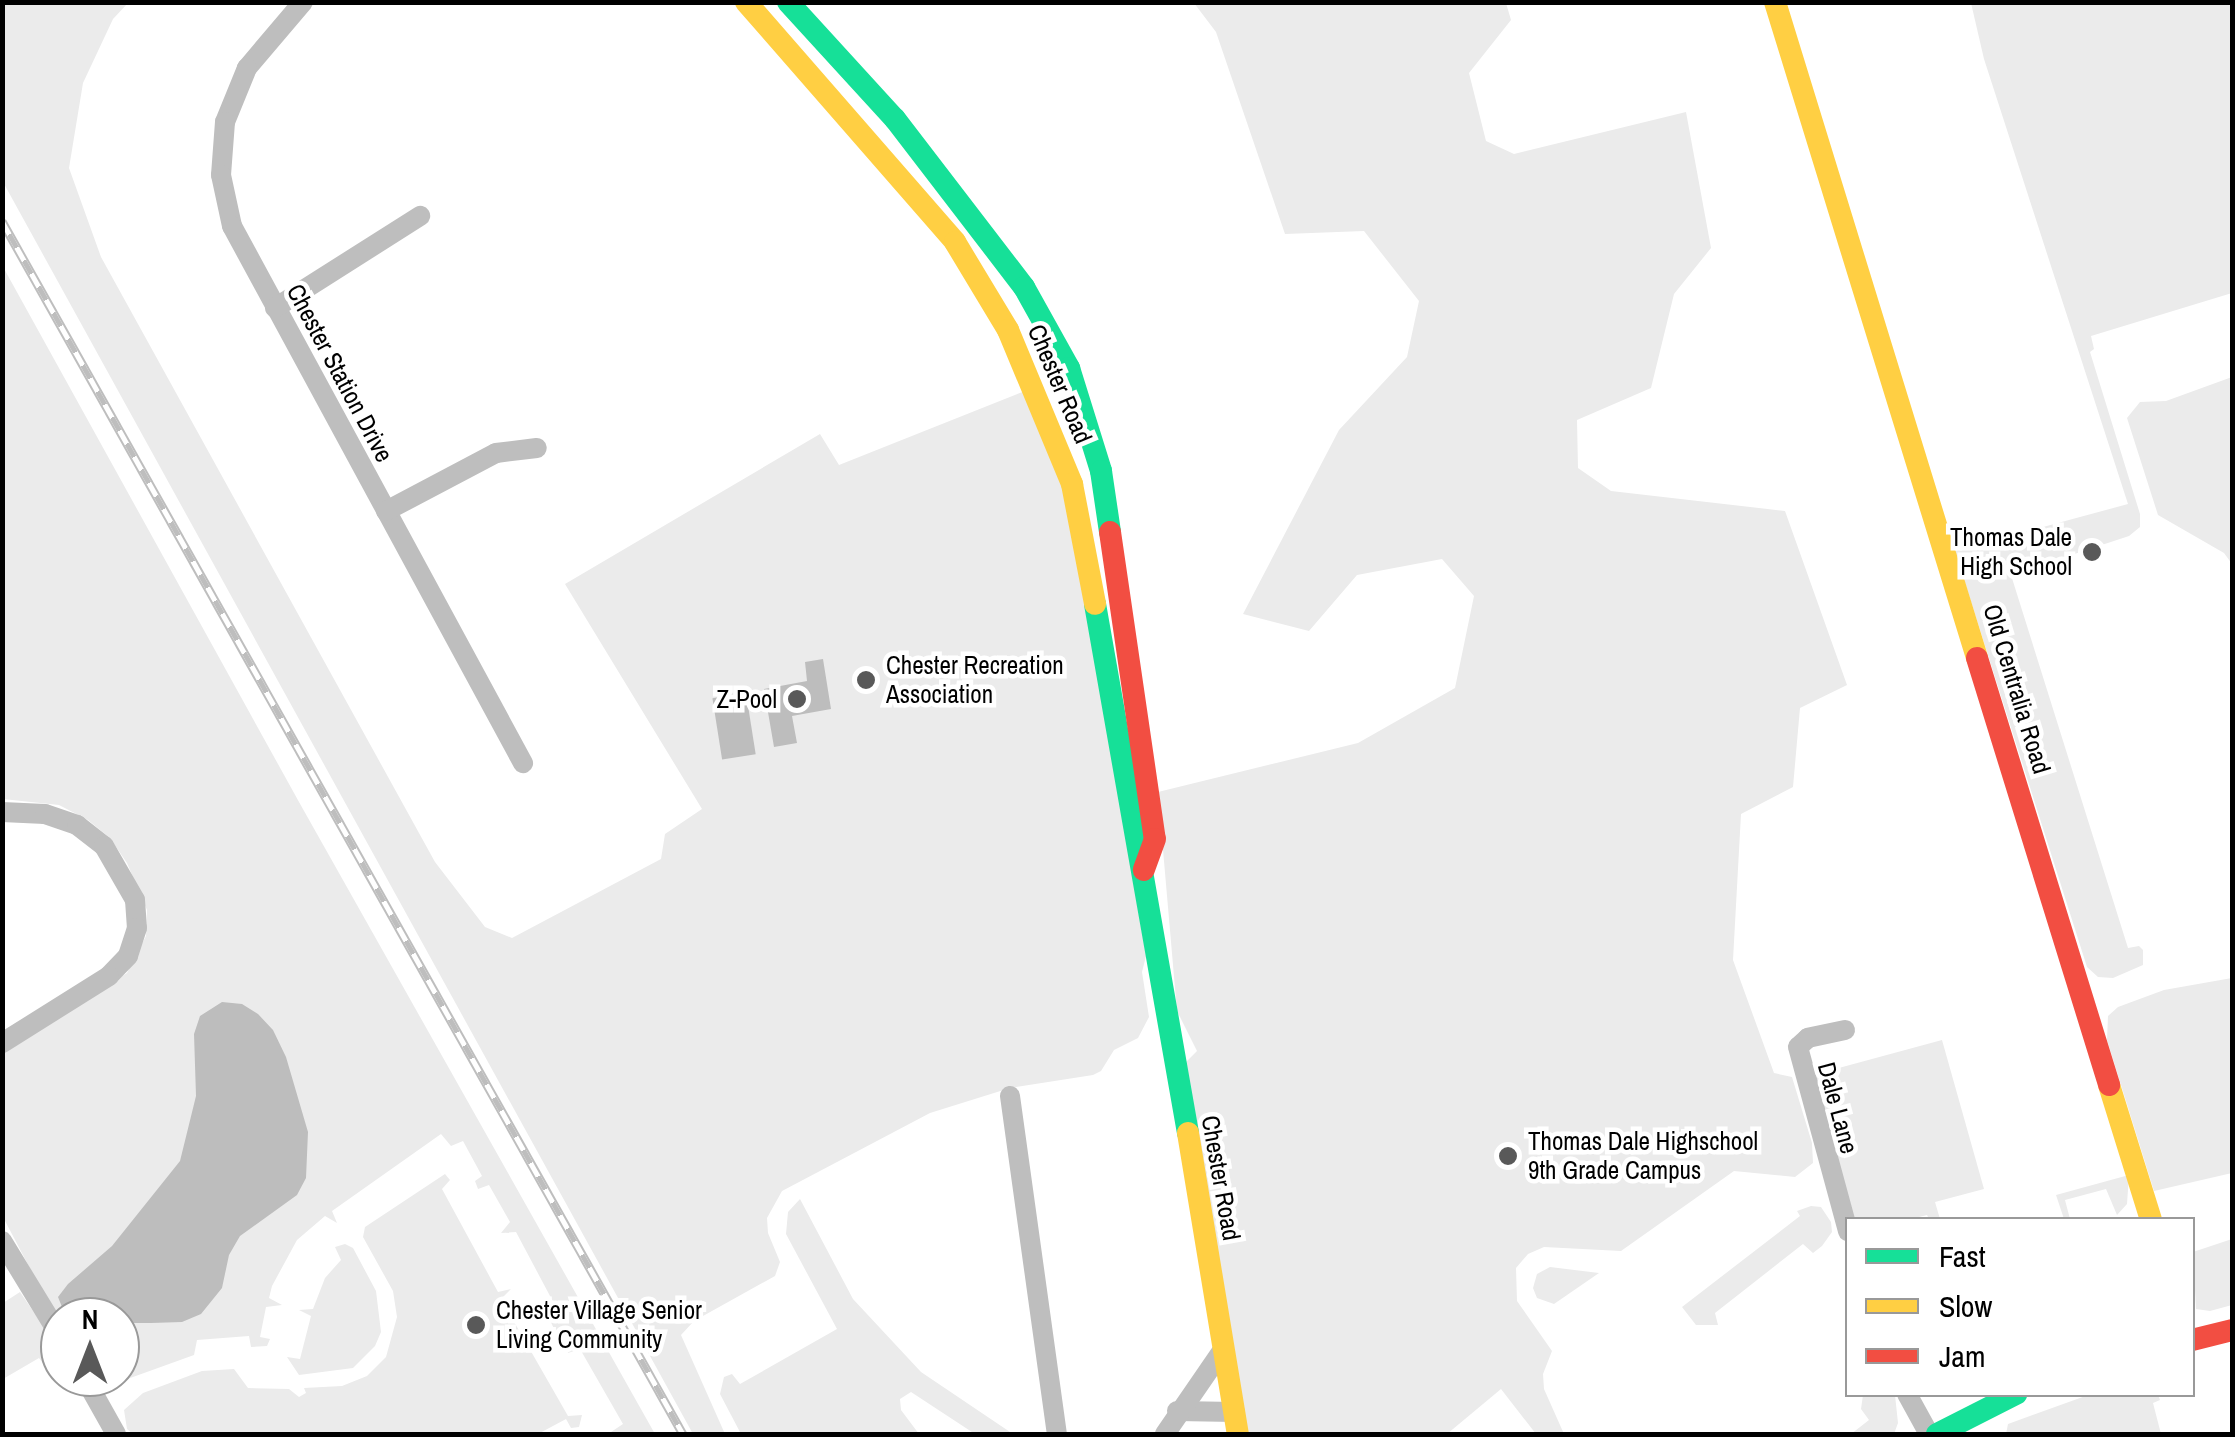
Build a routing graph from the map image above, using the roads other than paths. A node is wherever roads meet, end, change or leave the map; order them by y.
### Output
1 (303, 2) edge
2 (746, 2) edge
3 (788, 2) edge
4 (1774, 2) edge
5 (420, 216) dead end
6 (276, 308) junction
7 (538, 448) dead end
8 (1101, 471) junction
9 (1072, 484) junction
10 (386, 511) junction
11 (523, 764) dead end
12 (2, 812) edge
13 (1144, 870) junction
14 (1845, 1030) dead end
15 (2, 1043) edge
16 (1010, 1096) dead end
17 (2150, 1217) edge
18 (1845, 1220) edge
19 (2, 1241) edge
20 (40, 1303) edge
21 (2232, 1330) edge
22 (2195, 1339) edge
23 (1222, 1351) junction
24 (95, 1397) edge
25 (1908, 1397) edge
26 (2010, 1397) edge
27 (1177, 1411) junction
28 (1236, 1423) edge
29 (116, 1434) edge
30 (1058, 1434) edge
31 (1165, 1434) edge
32 (1929, 1434) edge
33 (1938, 1434) edge

1 - 6 street, Chester Station Drive
2 - 9 street, Chester Road
3 - 8 street, Chester Road
4 - 17 street, Old Centralia Road
5 - 6 street
6 - 10 street, Chester Station Drive
7 - 10 street
8 - 9 street
8 - 13 street, Chester Road
9 - 13 street, Chester Road
10 - 11 street, Chester Station Drive
12 - 15 street
13 - 23 street, Chester Road
14 - 18 street, Dale Lane
16 - 30 street
19 - 20 street
21 - 22 street
23 - 27 street
23 - 28 street, Chester Road
24 - 29 street
25 - 32 street
26 - 33 street
27 - 28 street
27 - 31 street

